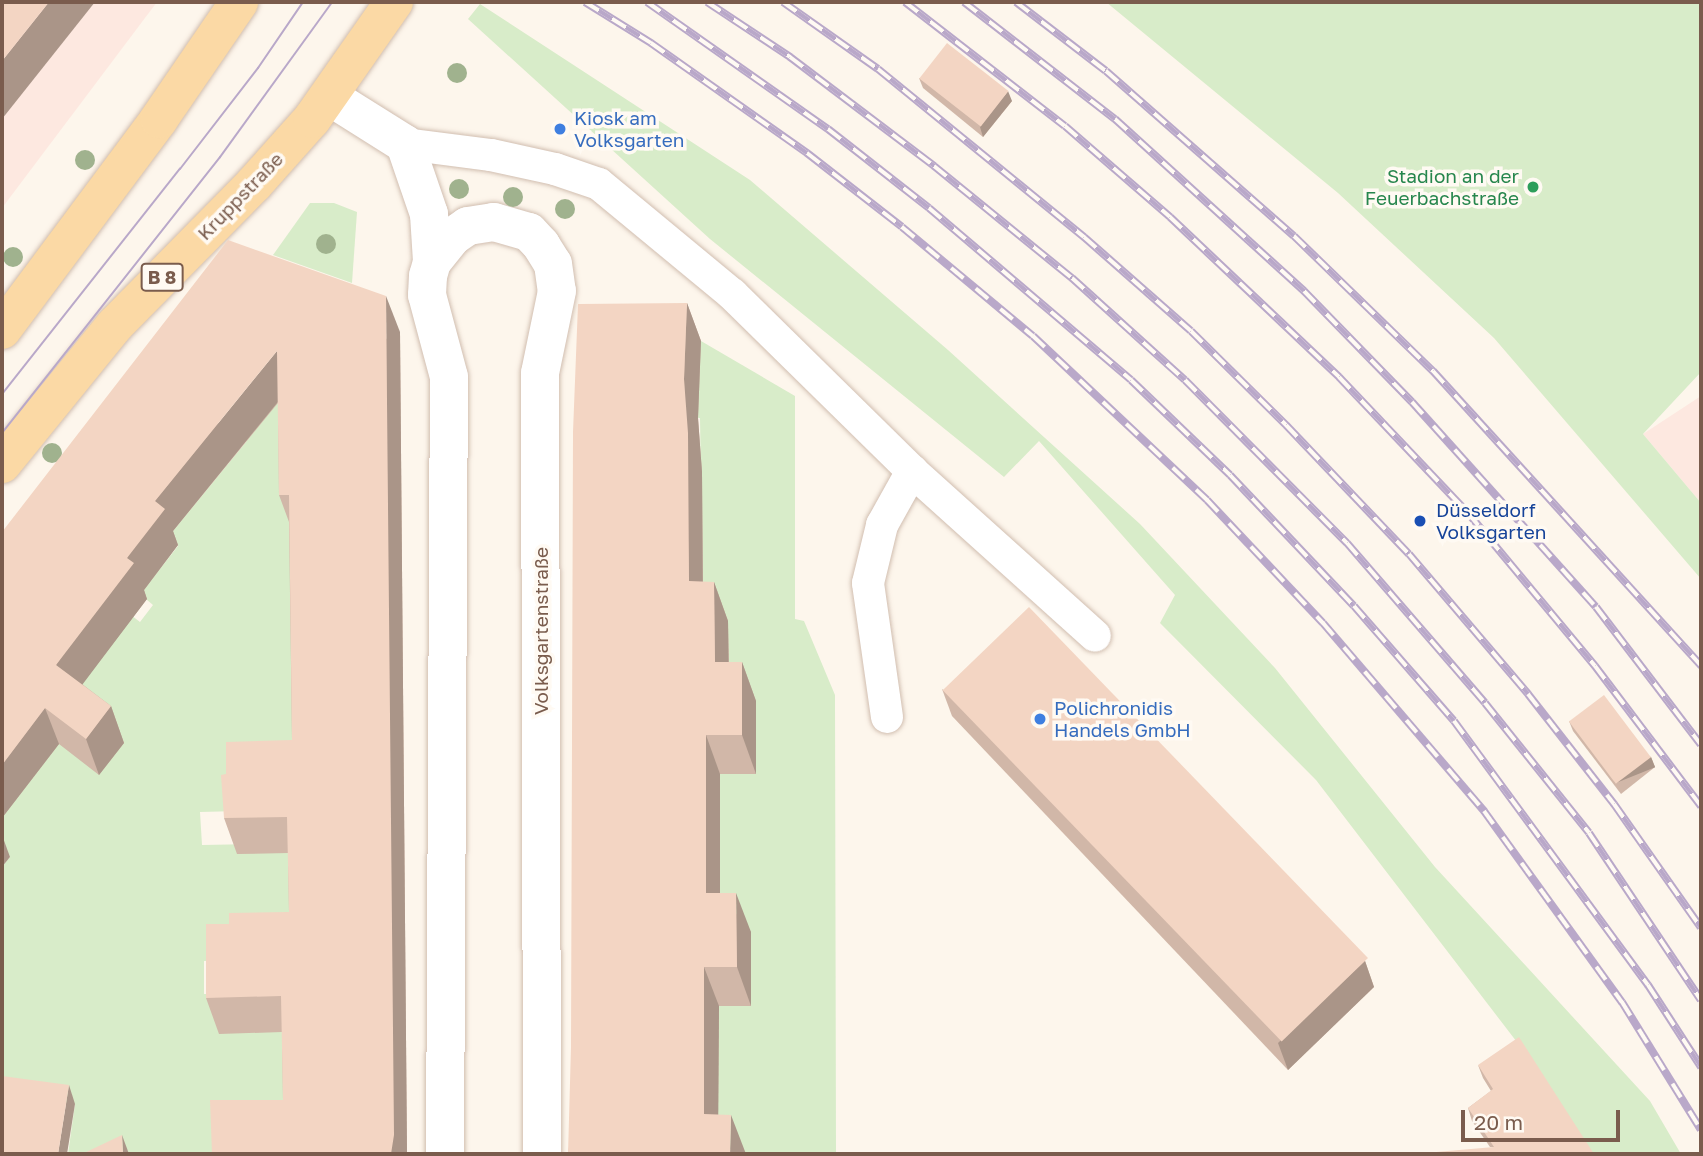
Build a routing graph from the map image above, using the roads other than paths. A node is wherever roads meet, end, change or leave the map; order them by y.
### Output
1 (239, 2) edge
2 (390, 8) edge
3 (330, 97) junction
4 (405, 144) junction
5 (432, 262) junction
6 (2, 330) edge
7 (2, 464) edge
8 (912, 471) junction
9 (1095, 636) dead end
10 (887, 717) dead end
11 (445, 1154) edge
12 (542, 1154) edge

1 - 6 main road
2 - 3 main road, Kruppstraße / B 8
3 - 4 street
3 - 7 main road, Kruppstraße / B 8
4 - 5 street
4 - 8 lane
5 - 11 street
5 - 12 street, Volksgartenstraße
8 - 9 lane
8 - 10 lane

